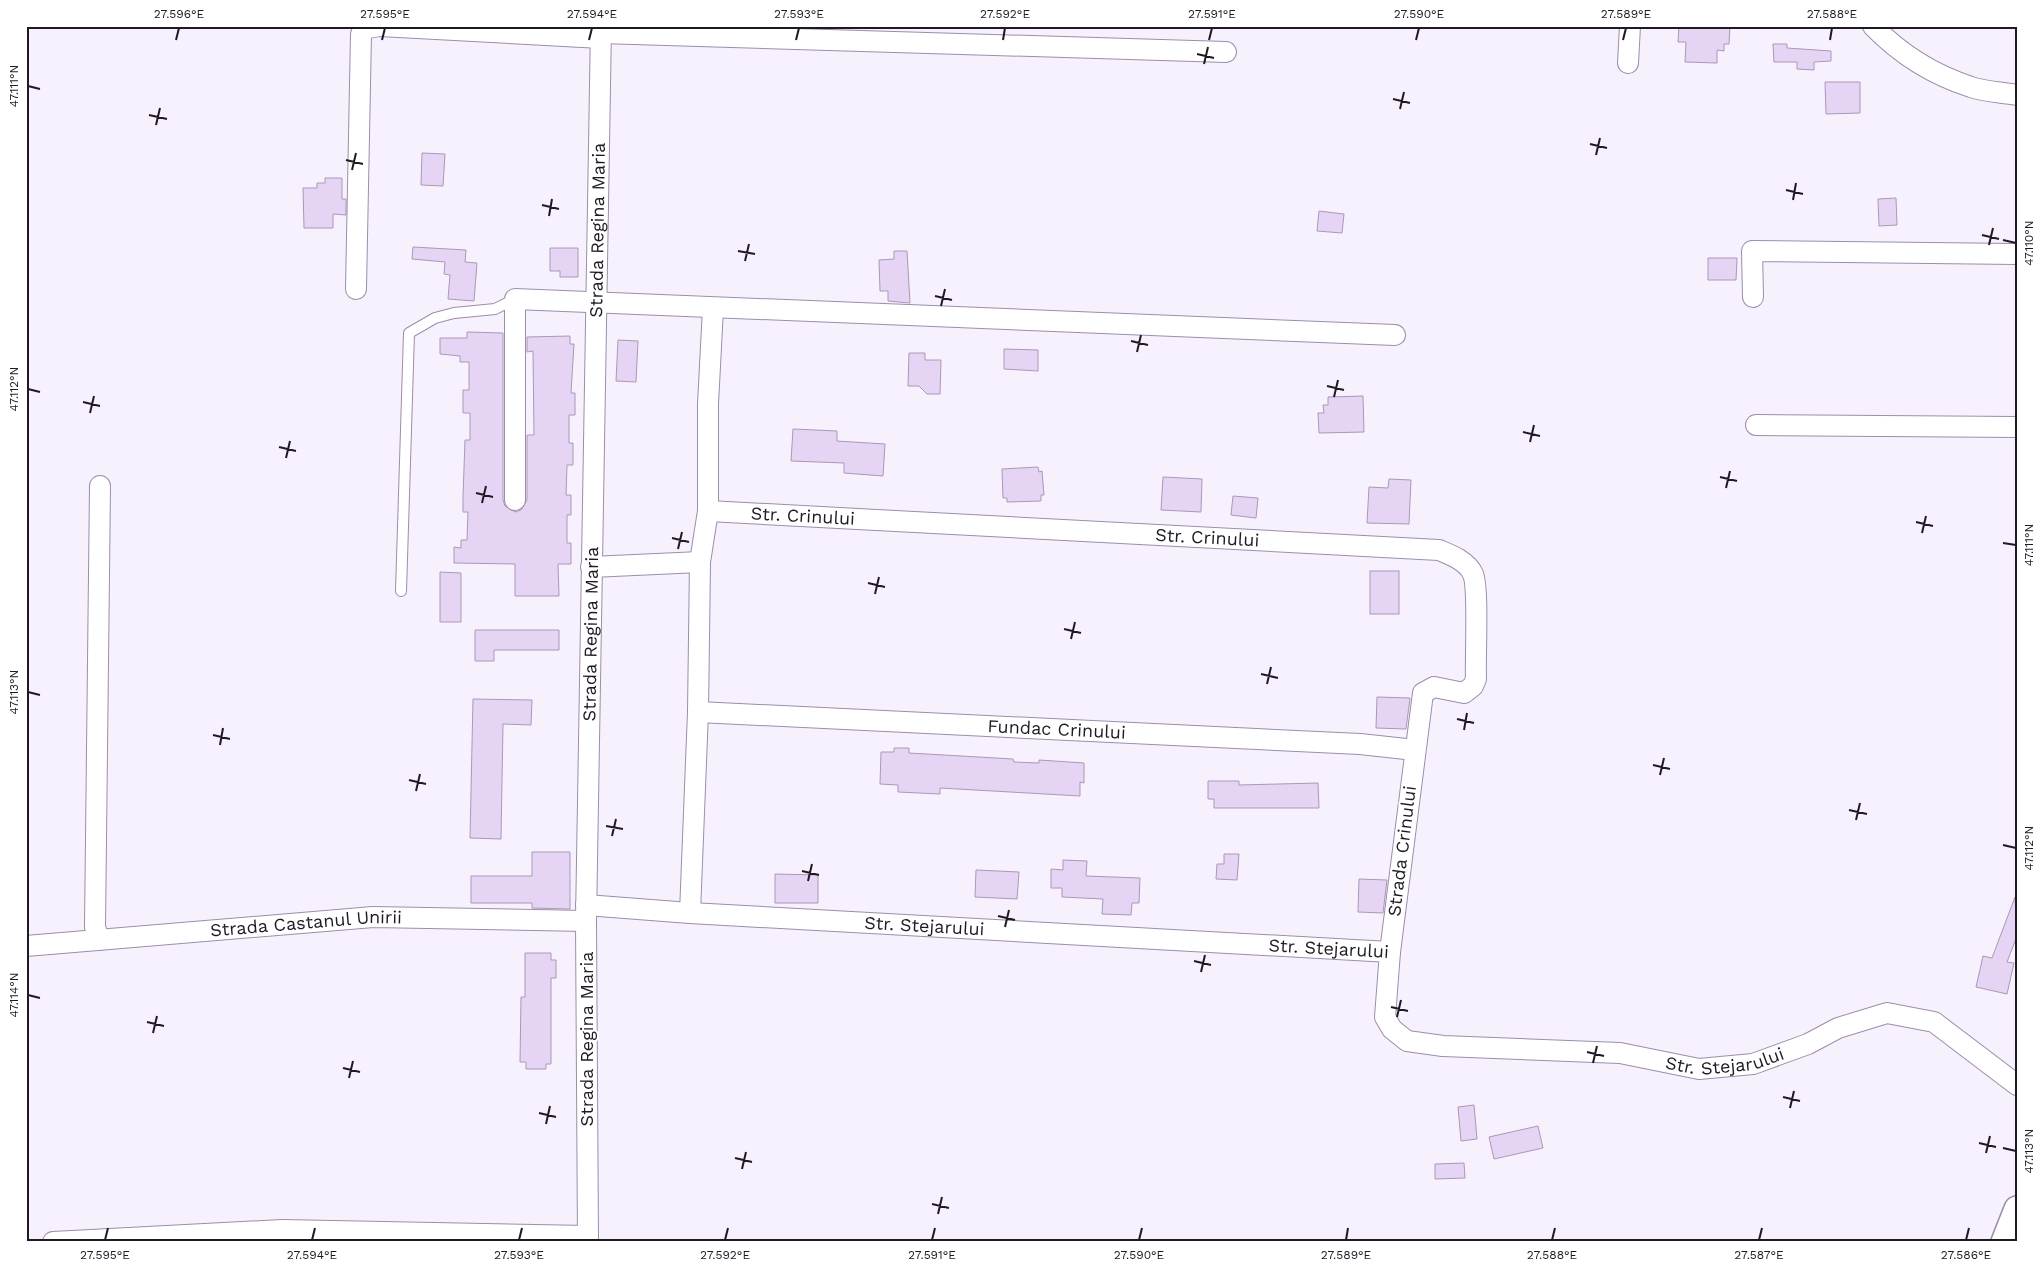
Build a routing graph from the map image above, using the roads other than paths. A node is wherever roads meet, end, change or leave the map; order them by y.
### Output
1 (1630, 26) edge
2 (1873, 26) edge
3 (601, 32) edge
4 (1226, 52) dead end
5 (1628, 63) dead end
6 (2017, 95) edge
7 (2017, 254) edge
8 (356, 289) dead end
9 (1753, 297) dead end
10 (515, 299) junction
11 (596, 301) junction
12 (714, 308) junction
13 (1395, 335) dead end
14 (1756, 426) dead end
15 (2017, 427) edge
16 (100, 486) dead end
17 (515, 500) dead end
18 (708, 511) junction
19 (700, 562) junction
20 (591, 567) junction
21 (401, 592) dead end
22 (698, 712) junction
23 (1415, 750) junction
24 (586, 913) junction
25 (690, 913) junction
26 (99, 940) junction
27 (26, 946) edge
28 (1390, 952) junction
29 (2017, 1085) edge
30 (2017, 1209) edge
31 (588, 1239) edge
32 (52, 1242) edge
33 (2004, 1242) edge

1 - 5 street
2 - 6 street
3 - 4 street
3 - 8 street
3 - 11 street, Strada Regina Maria
7 - 9 street
10 - 11 street
10 - 17 street
10 - 21 lane
11 - 12 street
11 - 20 street, Strada Regina Maria
12 - 13 street
12 - 18 street
14 - 15 street
16 - 26 street
18 - 19 street
18 - 23 street, Str. Crinului
19 - 20 street
19 - 22 street
20 - 24 street, Strada Regina Maria
22 - 23 street, Fundac Crinului
22 - 25 street
23 - 28 street, Strada Crinului
24 - 25 street, Str. Stejarului
24 - 26 street, Strada Castanul Unirii
24 - 31 street, Strada Regina Maria
25 - 28 street, Str. Stejarului
26 - 27 street, Strada Castanul Unirii
28 - 29 street, Str. Stejarului
30 - 33 street
31 - 32 street

